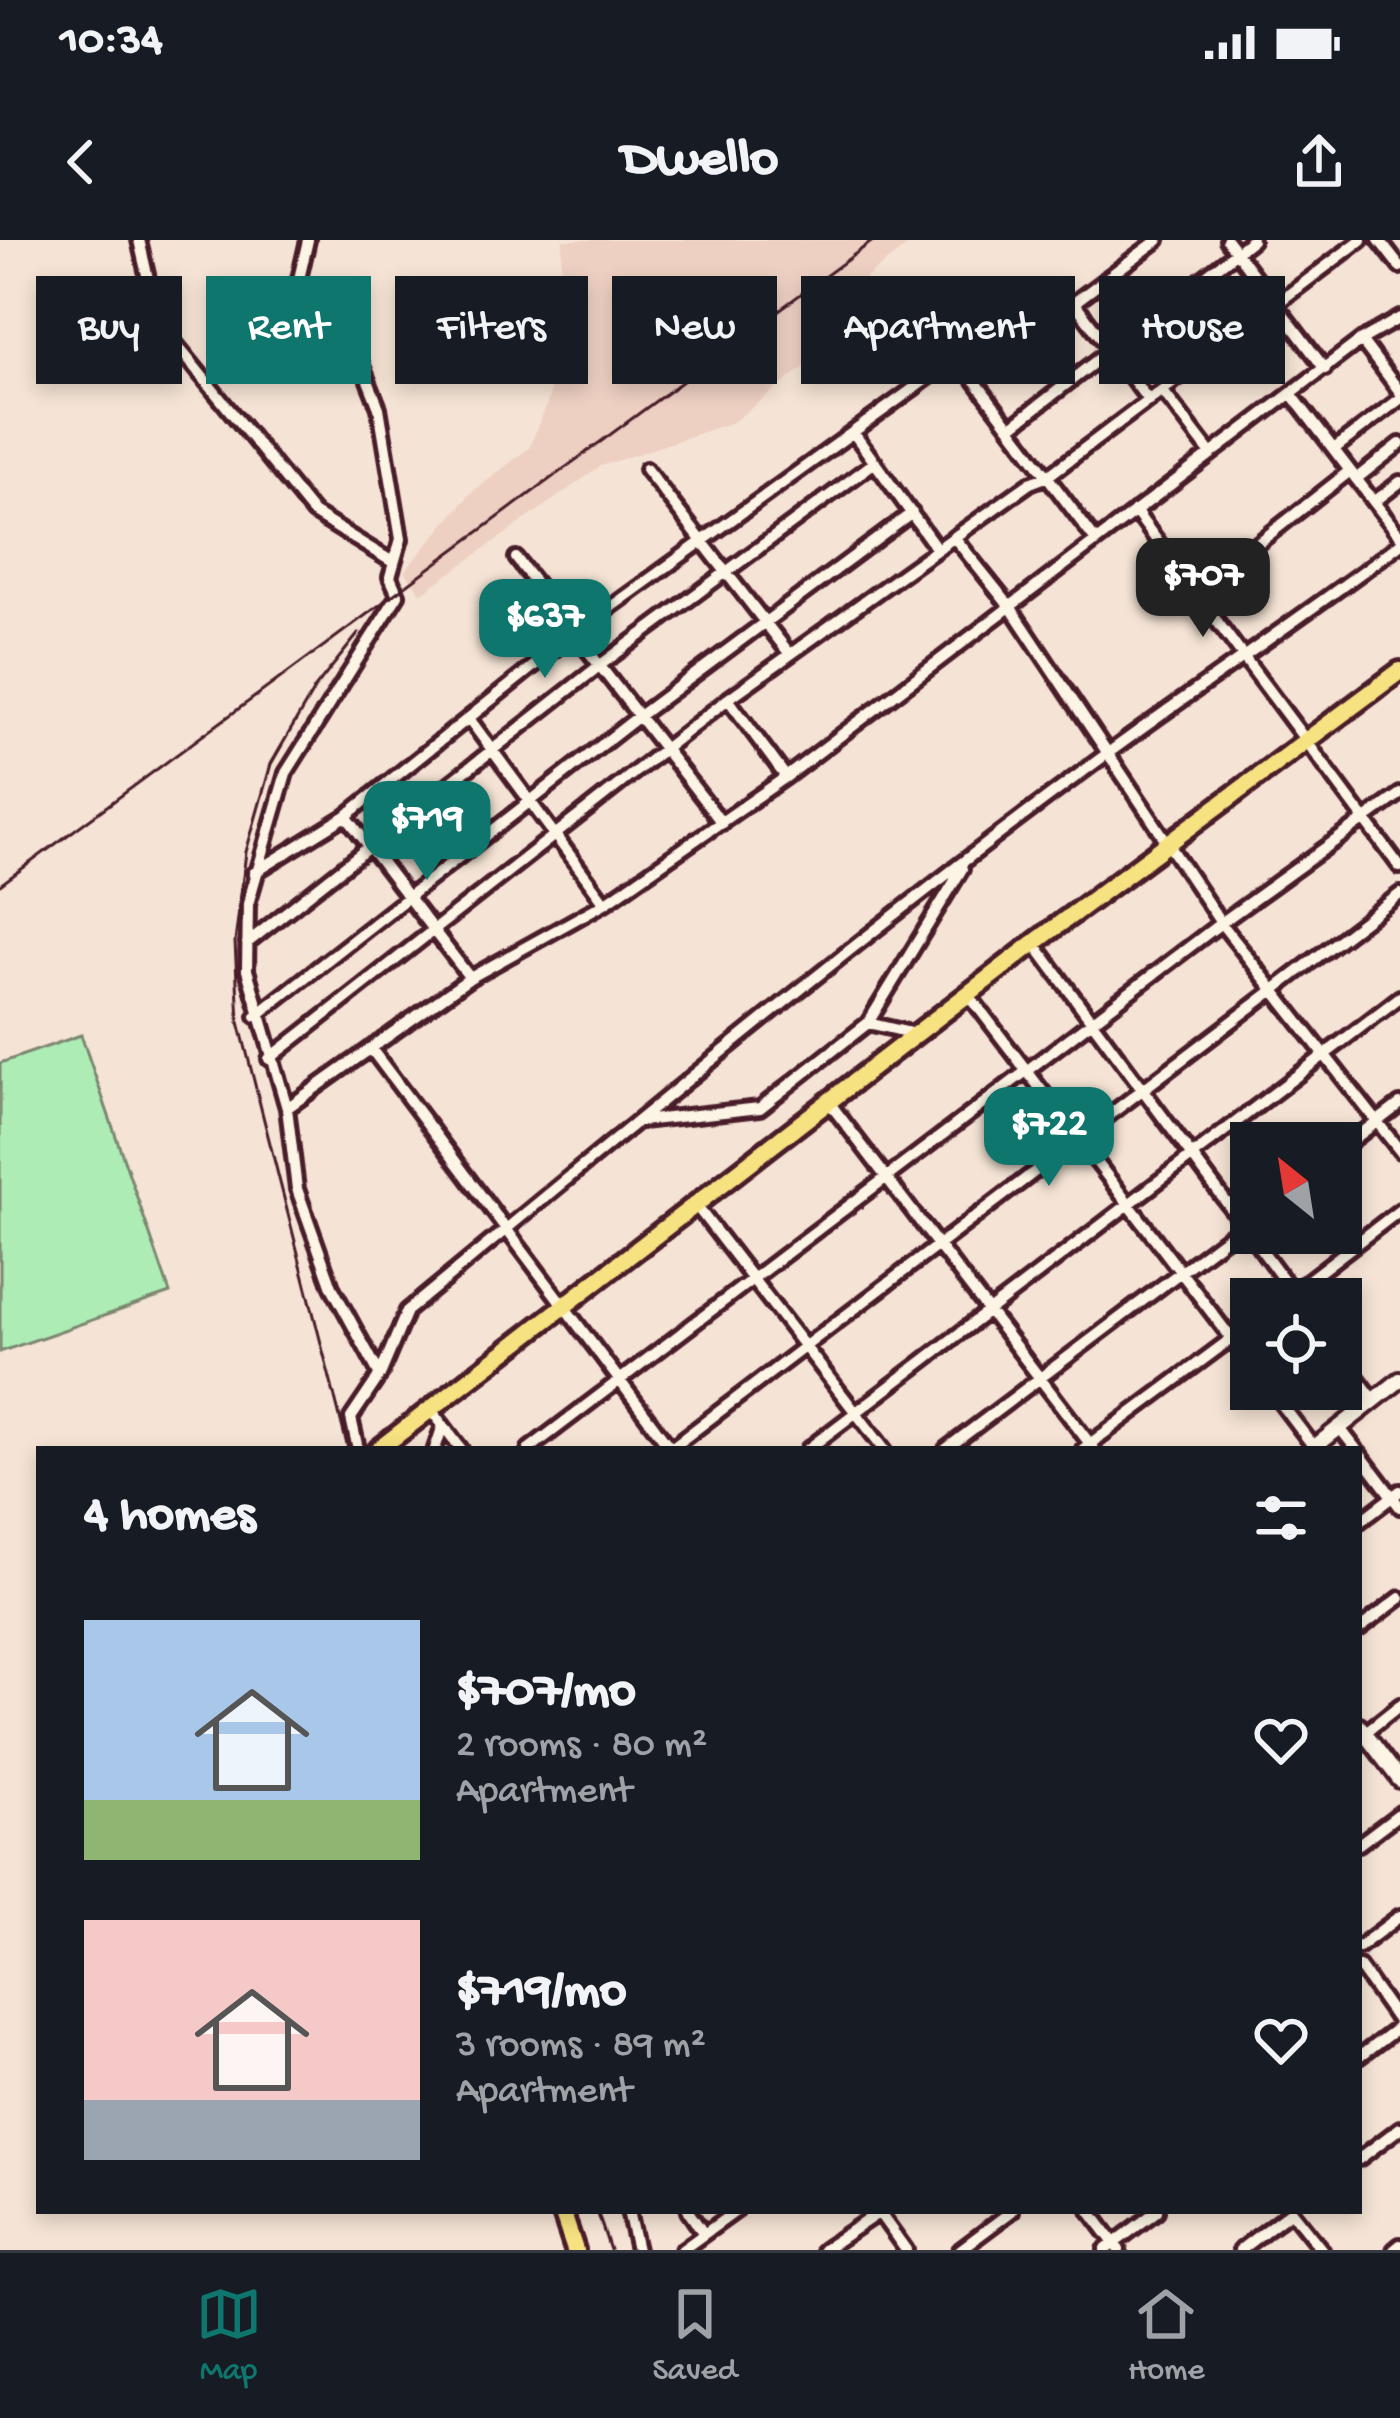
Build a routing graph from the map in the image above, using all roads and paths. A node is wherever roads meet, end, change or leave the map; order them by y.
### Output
1 (139, 240) edge
2 (308, 240) edge
3 (1158, 240) edge
4 (1227, 240) edge
5 (1252, 240) edge
6 (1361, 240) edge
7 (1379, 240) edge
8 (1236, 252) junction
9 (1400, 268) edge
10 (1205, 276) edge
11 (1254, 276) edge
12 (1285, 296) edge
13 (1075, 301) edge
14 (1075, 303) edge
15 (1285, 316) edge
16 (1400, 318) edge
17 (1099, 335) edge
18 (1361, 340) junction
19 (1099, 358) edge
20 (1325, 369) junction
21 (922, 384) edge
22 (978, 384) edge
23 (1136, 384) edge
24 (1170, 384) edge
25 (1398, 388) edge
26 (1162, 390) junction
27 (1292, 394) junction
28 (1149, 401) junction
29 (1011, 427) junction
30 (855, 434) junction
31 (1400, 445) edge
32 (1334, 449) junction
33 (1211, 454) junction
34 (875, 463) junction
35 (646, 470) dead end
36 (1353, 475) junction
37 (1048, 476) junction
38 (1400, 482) edge
39 (1374, 502) junction
40 (1135, 512) junction
41 (912, 513) junction
42 (954, 537) junction
43 (701, 539) junction
44 (1400, 540) edge
45 (1096, 541) junction
46 (937, 550) junction
47 (516, 559) dead end
48 (391, 561) junction
49 (725, 570) junction
50 (1196, 592) junction
51 (1011, 608) junction
52 (764, 621) junction
53 (574, 633) junction
54 (789, 653) junction
55 (1247, 659) junction
56 (599, 666) junction
57 (1400, 671) edge
58 (728, 699) junction
59 (639, 716) junction
60 (470, 720) junction
61 (1309, 740) junction
62 (664, 748) junction
63 (496, 752) junction
64 (1106, 754) junction
65 (786, 777) junction
66 (1400, 794) edge
67 (534, 803) junction
68 (346, 816) junction
69 (1364, 819) junction
70 (722, 823) junction
71 (558, 836) junction
72 (1167, 842) junction
73 (370, 849) junction
74 (967, 861) junction
75 (1400, 867) edge
76 (254, 873) junction
77 (1400, 894) edge
78 (409, 898) junction
79 (604, 903) junction
80 (1222, 922) junction
81 (434, 931) junction
82 (247, 943) junction
83 (1034, 944) junction
84 (470, 978) junction
85 (1274, 990) junction
86 (968, 994) junction
87 (1400, 998) edge
88 (256, 1016) junction
89 (1092, 1021) junction
90 (868, 1024) junction
91 (915, 1034) junction
92 (372, 1050) junction
93 (1324, 1053) junction
94 (269, 1059) junction
95 (1027, 1071) junction
96 (1143, 1091) junction
97 (828, 1101) junction
98 (1400, 1104) edge
99 (287, 1108) junction
100 (641, 1120) junction
101 (1377, 1121) junction
102 (1362, 1133) edge
103 (1078, 1138) junction
104 (1400, 1151) edge
105 (1192, 1156) junction
106 (887, 1177) junction
107 (1230, 1202) edge
108 (694, 1203) junction
109 (1129, 1204) junction
110 (1400, 1210) edge
111 (505, 1230) junction
112 (1230, 1235) edge
113 (937, 1243) junction
114 (1180, 1272) junction
115 (1316, 1278) edge
116 (753, 1279) junction
117 (559, 1306) junction
118 (989, 1311) junction
119 (1230, 1336) edge
120 (1230, 1341) edge
121 (803, 1344) junction
122 (380, 1375) junction
123 (1041, 1378) junction
124 (1400, 1380) edge
125 (618, 1382) junction
126 (1362, 1384) edge
127 (1374, 1400) junction
128 (429, 1407) junction
129 (1285, 1410) edge
130 (856, 1412) junction
131 (443, 1425) junction
132 (1339, 1427) junction
133 (357, 1446) edge
134 (383, 1446) edge
135 (436, 1446) edge
136 (459, 1446) edge
137 (533, 1446) edge
138 (669, 1446) edge
139 (675, 1446) edge
140 (812, 1446) edge
141 (882, 1446) edge
142 (950, 1446) edge
143 (1088, 1446) edge
144 (1090, 1446) edge
145 (1312, 1446) edge
146 (1315, 1446) edge
147 (1353, 1446) edge
148 (1362, 1457) edge
149 (1398, 1499) edge
150 (1362, 1520) edge
151 (1400, 1598) edge
152 (1362, 1627) edge
153 (1400, 1705) edge
154 (1362, 1731) edge
155 (1362, 1733) edge
156 (1400, 1780) edge
157 (1400, 1813) edge
158 (1362, 1842) edge
159 (1400, 1916) edge
160 (1362, 1945) edge
161 (1362, 1970) edge
162 (1400, 2025) edge
163 (1362, 2055) edge
164 (1400, 2128) edge
165 (1362, 2157) edge
166 (563, 2214) edge
167 (629, 2214) edge
168 (690, 2214) edge
169 (732, 2214) edge
170 (875, 2214) edge
171 (881, 2214) edge
172 (1008, 2214) edge
173 (1092, 2214) edge
174 (1153, 2214) edge
175 (1287, 2214) edge
176 (1293, 2214) edge
177 (704, 2234) junction
178 (1112, 2248) edge
179 (575, 2250) edge
180 (637, 2250) edge
181 (682, 2250) edge
182 (823, 2250) edge
183 (906, 2250) edge
184 (960, 2250) edge
185 (1240, 2250) edge
186 (1322, 2250) edge

1 - 48 street
2 - 48 street
3 - 13 street
4 - 8 street
5 - 8 street
6 - 12 street
7 - 9 street
8 - 10 street
8 - 11 street
14 - 17 street
15 - 20 street
16 - 18 street
18 - 20 street
18 - 25 street
19 - 29 street
20 - 27 street
21 - 30 street
22 - 29 street
23 - 28 street
24 - 26 street
25 - 32 street
26 - 28 street
26 - 33 street
27 - 32 street
27 - 33 street
28 - 37 street
29 - 37 street
30 - 34 street
30 - 43 street
31 - 36 street
32 - 36 street
33 - 40 street
34 - 41 street
34 - 49 street
35 - 43 street
36 - 39 street
36 - 50 street
37 - 42 street
37 - 45 street
38 - 39 street
39 - 44 street
40 - 45 street
40 - 50 street
41 - 46 street
41 - 52 street
42 - 46 street
42 - 51 street
43 - 49 street
43 - 53 street
44 - 55 street
45 - 51 street
46 - 54 street
47 - 53 street
48 - 76 street
49 - 52 street
49 - 56 street
50 - 55 street
51 - 64 street
51 - 65 street
52 - 54 street
52 - 59 street
53 - 56 street
53 - 60 street
54 - 58 street
55 - 61 street
55 - 64 street
56 - 59 street
56 - 63 street
57 - 61 main road
58 - 62 street
58 - 65 street
59 - 62 street
59 - 67 street
60 - 63 street
60 - 68 street
61 - 69 street
61 - 72 main road
62 - 70 street
62 - 71 street
63 - 67 street
63 - 73 street
64 - 72 street
64 - 74 street
65 - 70 street
66 - 69 street
67 - 71 street
67 - 78 street
68 - 73 street
68 - 76 street
69 - 75 street
69 - 80 street
70 - 79 street
71 - 79 street
71 - 81 street
72 - 80 street
72 - 83 main road
73 - 78 street
73 - 82 street
74 - 90 street
74 - 100 street
76 - 82 street
77 - 85 street
78 - 81 street
78 - 88 street
79 - 84 street
80 - 85 street
80 - 89 street
81 - 84 street
81 - 94 street
82 - 88 street
83 - 86 main road
83 - 89 street
84 - 92 street
85 - 93 street
85 - 96 street
86 - 91 main road
86 - 95 street
87 - 93 street
88 - 94 street
89 - 95 street
89 - 96 street
90 - 91 street
90 - 100 street
91 - 97 main road
92 - 99 street
92 - 111 street
93 - 101 street
93 - 105 street
94 - 99 street
95 - 103 street
95 - 106 street
96 - 103 street
96 - 105 street
97 - 106 street
97 - 108 main road
98 - 101 street
99 - 122 street
100 - 111 street
101 - 102 street
101 - 104 street
103 - 109 street
103 - 113 street
105 - 107 street
105 - 109 street
106 - 113 street
106 - 116 street
108 - 116 street
108 - 117 main road
109 - 114 street
109 - 118 street
110 - 115 street
111 - 117 street
111 - 122 street
112 - 114 street
113 - 118 street
113 - 121 street
114 - 119 street
114 - 123 street
116 - 121 street
116 - 125 street
117 - 125 street
117 - 128 main road
118 - 123 street
118 - 130 street
120 - 144 street
121 - 130 street
121 - 139 street
122 - 133 street
123 - 142 street
123 - 143 street
124 - 127 street
125 - 137 street
125 - 138 street
126 - 127 street
127 - 132 street
128 - 131 street
128 - 134 main road
129 - 145 street
130 - 140 street
130 - 141 street
131 - 135 street
131 - 136 street
132 - 146 street
132 - 147 street
148 - 149 street
149 - 150 street
151 - 152 street
153 - 154 street
155 - 156 street
157 - 158 street
159 - 160 street
161 - 162 street
162 - 163 street
164 - 165 street
166 - 179 main road
167 - 180 street
168 - 177 street
169 - 177 street
170 - 182 street
171 - 183 street
172 - 184 street
173 - 178 street
174 - 178 street
175 - 185 street
176 - 186 street
177 - 181 street

